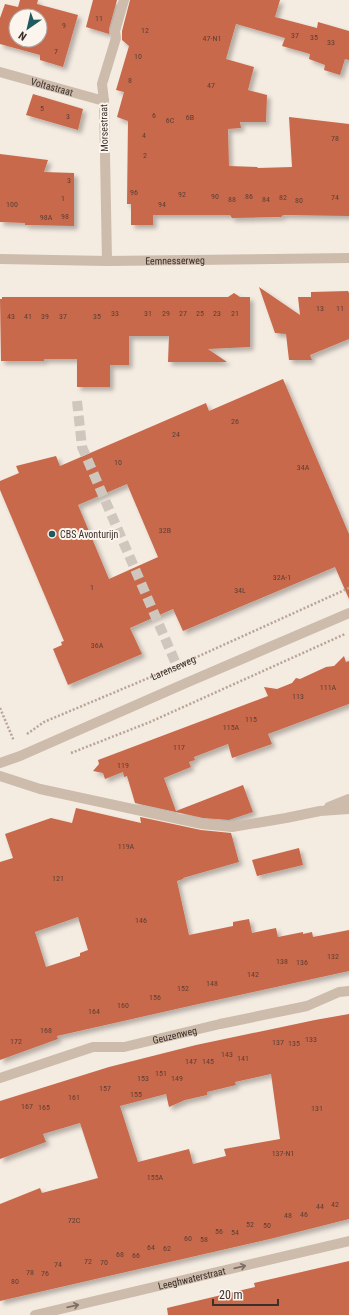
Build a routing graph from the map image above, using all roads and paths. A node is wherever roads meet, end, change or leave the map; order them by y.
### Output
1 (124, 0) edge
2 (0, 72) edge
3 (104, 101) junction
4 (349, 258) edge
5 (0, 259) edge
6 (107, 261) junction
7 (349, 588) edge
8 (349, 613) edge
9 (349, 632) edge
10 (0, 708) edge
11 (26, 734) dead end
12 (20, 739) dead end
13 (70, 753) dead end
14 (0, 763) edge
15 (0, 776) edge
16 (349, 799) edge
17 (349, 809) edge
18 (320, 811) junction
19 (349, 991) edge
20 (0, 1078) edge
21 (349, 1241) edge
22 (35, 1315) edge

1 - 3 street, Morsestraat
2 - 3 street, Voltastraat
3 - 6 street, Morsestraat
4 - 6 street, Eemnesserweg
5 - 6 street, Eemnesserweg
7 - 11 path, Larenseweg
8 - 14 street, Larenseweg
9 - 13 path
10 - 12 path
15 - 18 street
16 - 18 street
17 - 18 street
19 - 20 street, Geuzenweg
22 -> 21 street, Leeghwaterstraat

